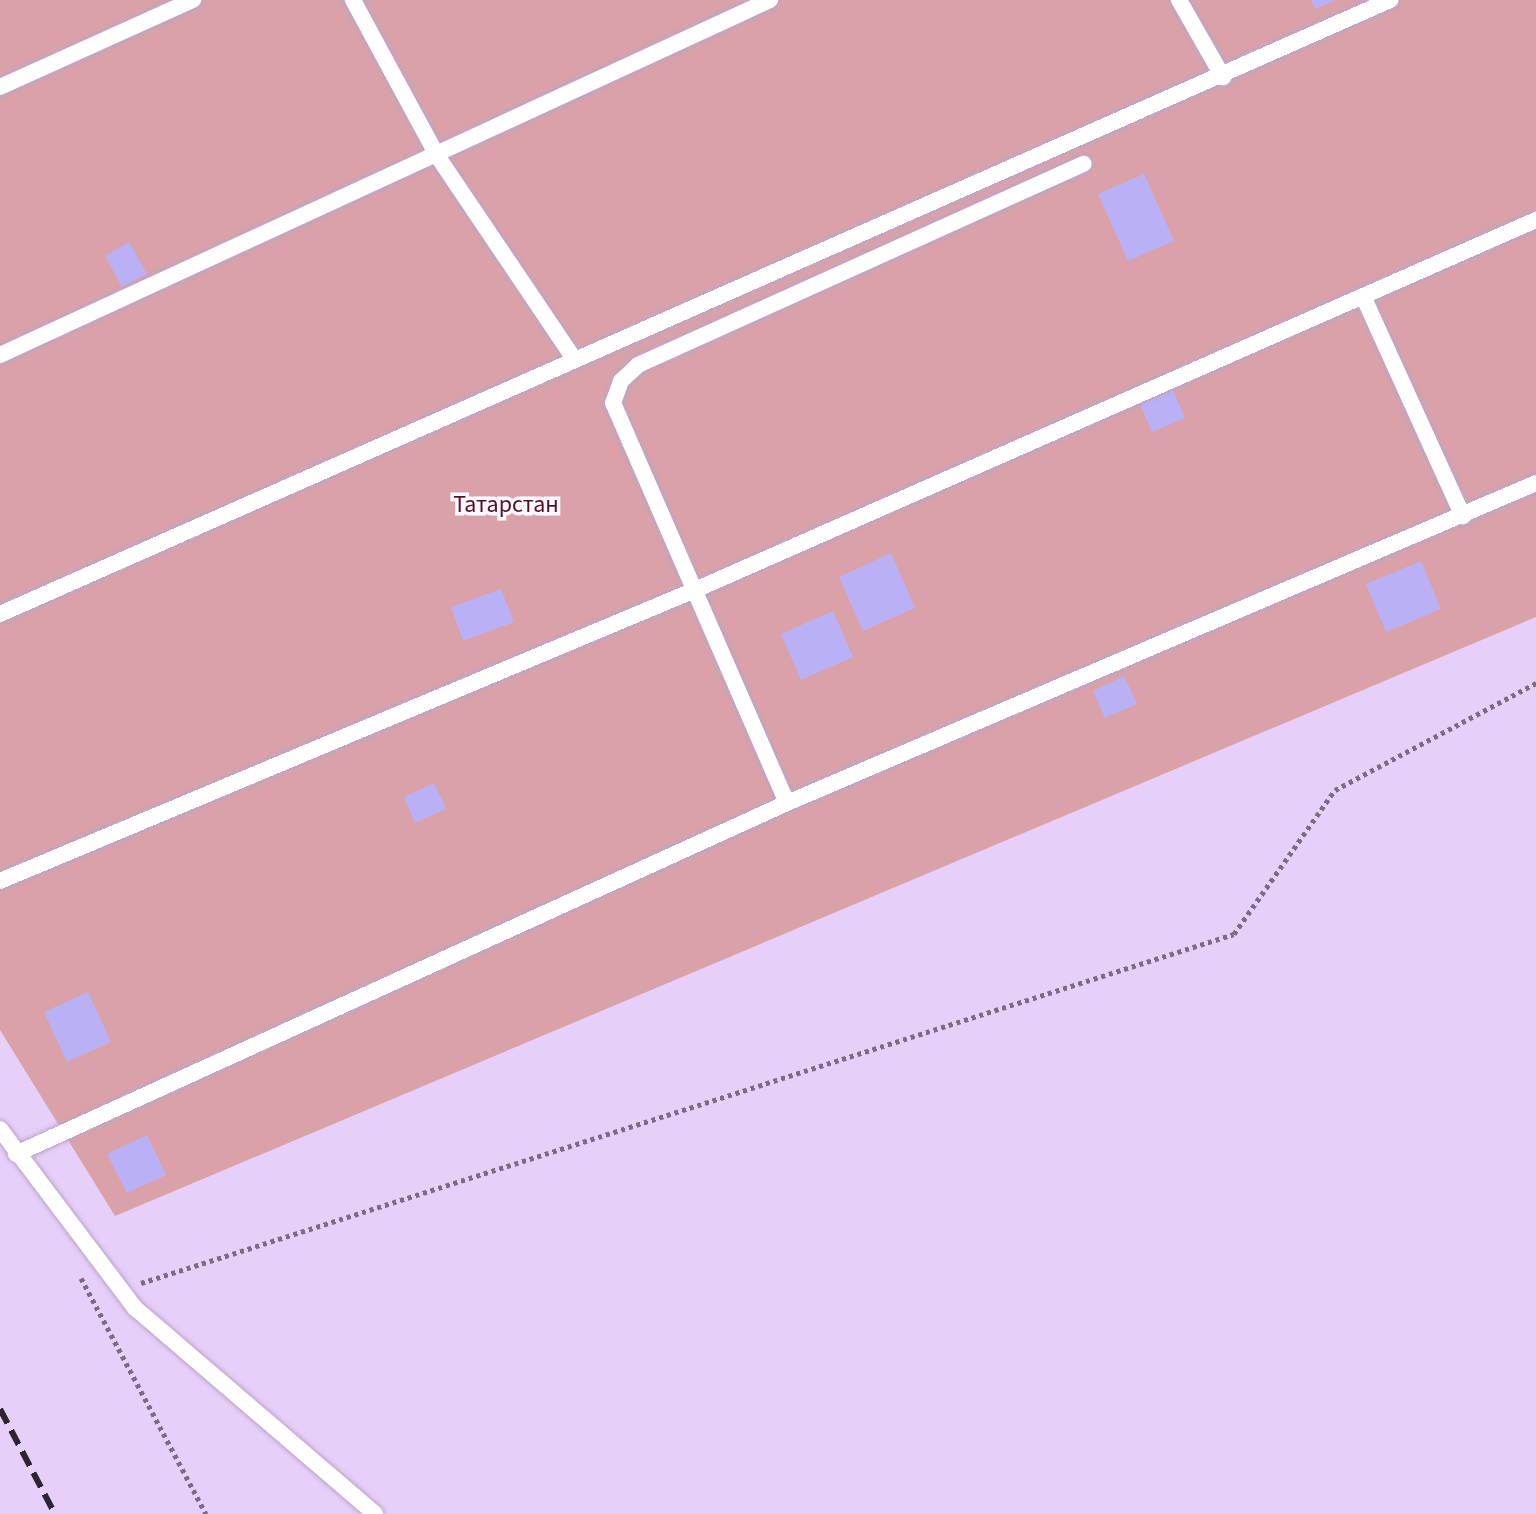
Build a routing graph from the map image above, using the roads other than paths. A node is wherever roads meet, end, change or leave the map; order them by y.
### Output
1 (193, 0) edge
2 (353, 0) edge
3 (770, 0) edge
4 (1179, 0) edge
5 (1390, 0) edge
6 (1223, 77) junction
7 (0, 87) edge
8 (438, 157) junction
9 (1084, 164) dead end
10 (1536, 220) edge
11 (1363, 296) junction
12 (0, 355) edge
13 (574, 359) junction
14 (1536, 483) edge
15 (1463, 516) junction
16 (695, 590) junction
17 (0, 614) edge
18 (787, 803) junction
19 (0, 881) edge
20 (0, 1129) edge
21 (16, 1154) junction
22 (375, 1514) edge

1 - 7 lane
2 - 8 lane
3 - 8 lane
4 - 6 lane
5 - 6 lane
6 - 13 lane
8 - 12 lane
8 - 13 lane
9 - 16 lane
10 - 11 lane
11 - 15 lane
11 - 16 lane
13 - 17 lane
14 - 15 lane
15 - 18 lane
16 - 18 lane
16 - 19 lane
18 - 21 lane
20 - 21 lane
21 - 22 lane

